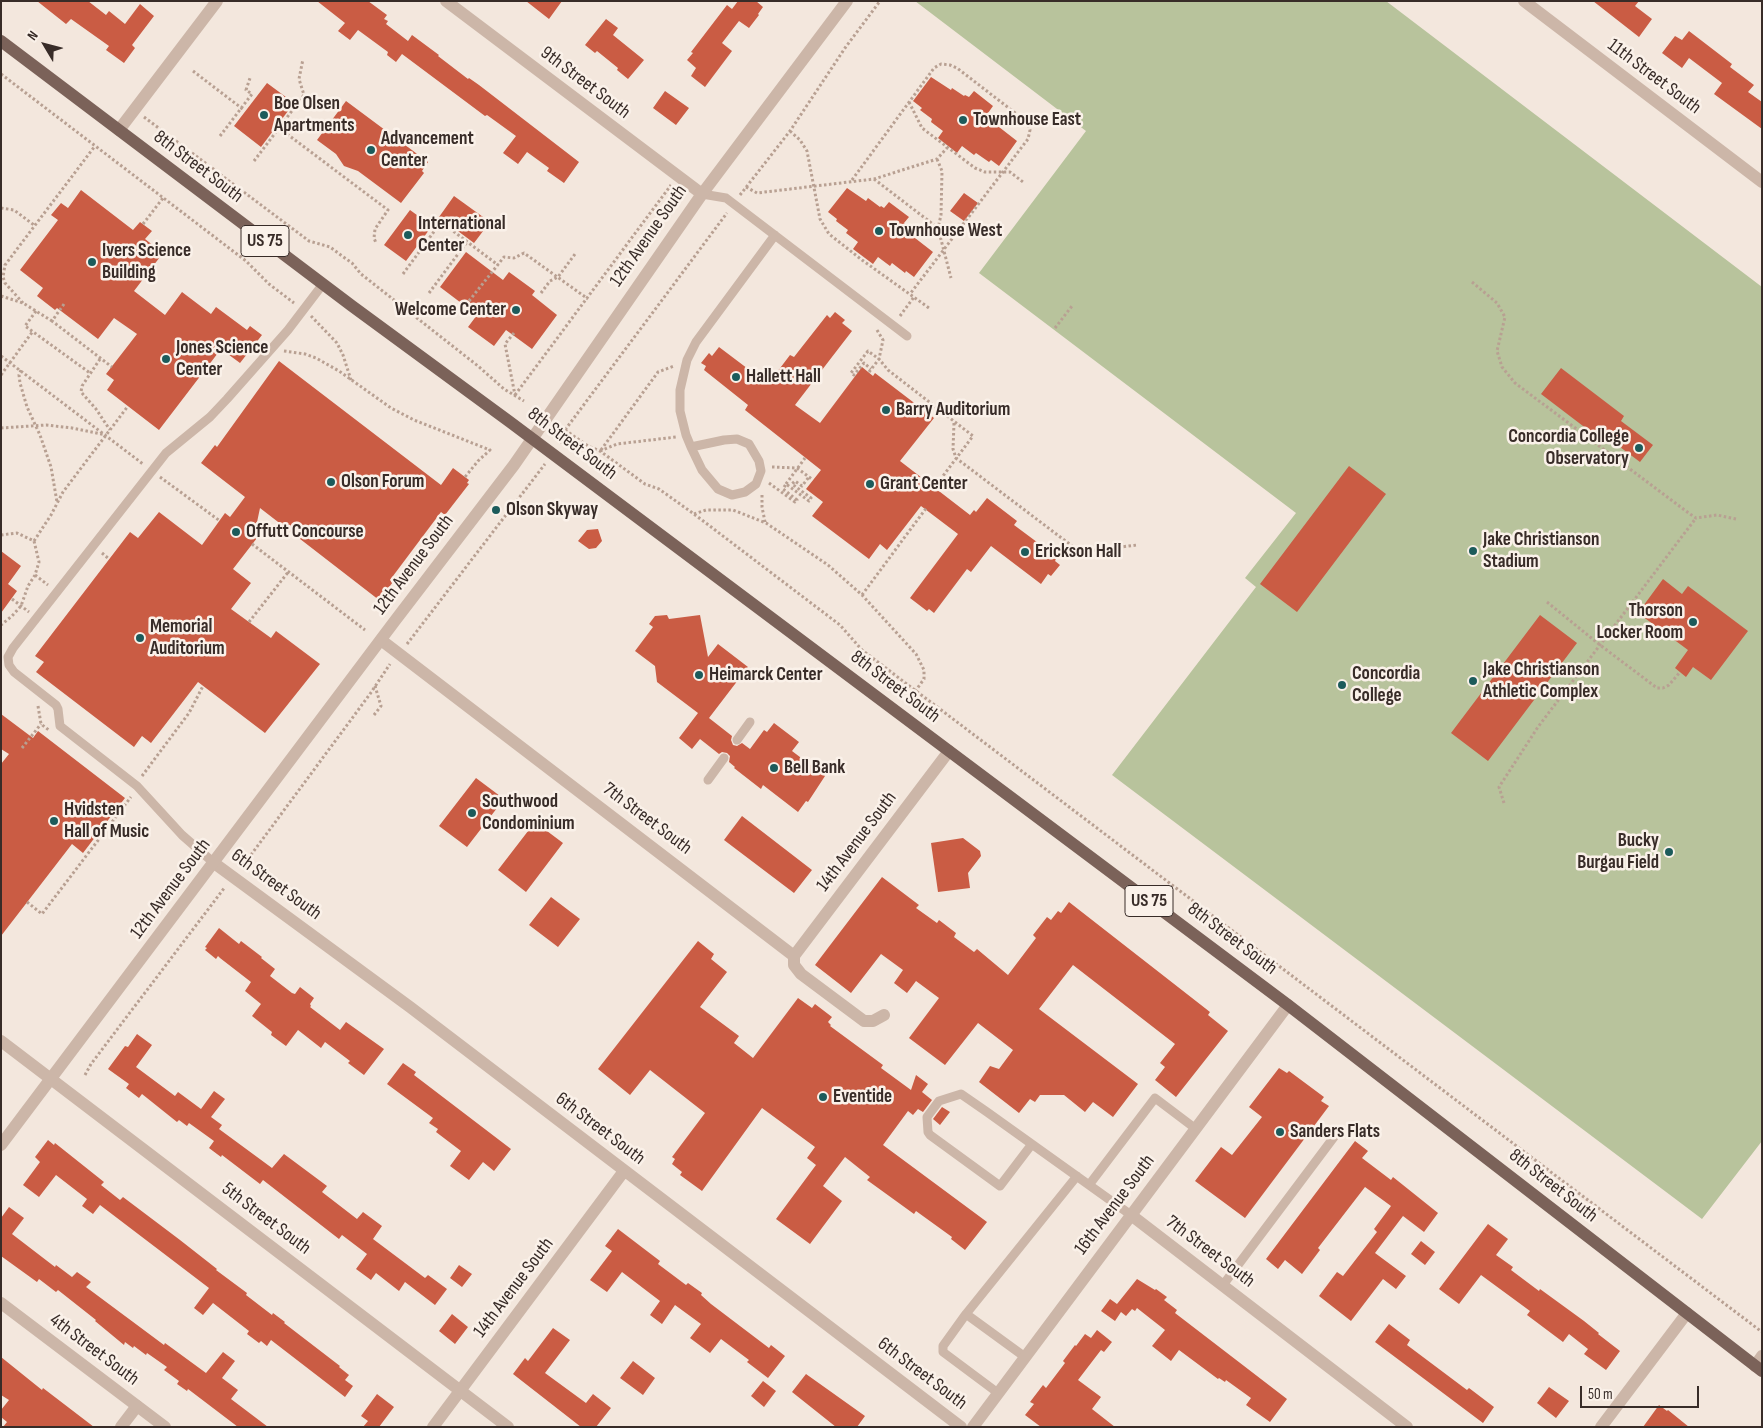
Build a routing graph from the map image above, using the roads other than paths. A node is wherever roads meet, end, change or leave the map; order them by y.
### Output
1 (217, 1) edge
2 (446, 1) edge
3 (847, 1) edge
4 (1524, 1) edge
5 (1, 41) edge
6 (119, 130) junction
7 (1762, 182) edge
8 (702, 194) junction
9 (775, 235) junction
10 (323, 284) junction
11 (907, 336) dead end
12 (531, 438) junction
13 (691, 447) junction
14 (381, 640) junction
15 (750, 722) dead end
16 (737, 740) dead end
17 (949, 751) junction
18 (724, 758) dead end
19 (708, 780) dead end
20 (214, 862) junction
21 (794, 956) junction
22 (1288, 1005) junction
23 (884, 1015) dead end
24 (1, 1041) edge
25 (51, 1080) junction
26 (1196, 1129) junction
27 (1337, 1132) dead end
28 (1032, 1144) junction
29 (1, 1145) edge
30 (624, 1171) junction
31 (1076, 1176) junction
32 (1089, 1185) junction
33 (1131, 1215) junction
34 (1223, 1285) junction
35 (1, 1303) edge
36 (1687, 1313) junction
37 (966, 1314) junction
38 (1025, 1357) junction
39 (1759, 1364) edge
40 (460, 1391) junction
41 (998, 1393) junction
42 (137, 1406) junction
43 (121, 1427) edge
44 (165, 1427) edge
45 (433, 1427) edge
46 (508, 1427) edge
47 (961, 1427) edge
48 (972, 1427) edge
49 (1407, 1427) edge
50 (1601, 1427) edge

1 - 6 street
2 - 8 street, 9th Street South
3 - 8 street, 12th Avenue South
4 - 7 street, 11th Street South
5 - 6 main road, 8th Street South / US 75
6 - 10 main road, 8th Street South / US 75
8 - 9 lane
8 - 12 street, 12th Avenue South
9 - 11 lane
9 - 13 lane
10 - 12 main road, 8th Street South / US 75
10 - 20 lane
12 - 14 street, 12th Avenue South
12 - 17 main road, 8th Street South / US 75
13 - 13 lane
14 - 20 street, 12th Avenue South
14 - 21 street, 7th Street South
15 - 16 lane
17 - 21 street, 14th Avenue South
17 - 22 main road, 8th Street South / US 75
18 - 19 lane
20 - 25 street, 12th Avenue South
20 - 30 street, 6th Street South
21 - 23 street, 7th Street South
22 - 26 street, 16th Avenue South
22 - 36 main road, 8th Street South / US 75
24 - 25 street, 5th Street South
25 - 29 street, 12th Avenue South
25 - 40 street, 5th Street South
26 - 32 lane
26 - 33 street, 16th Avenue South
27 - 34 lane
28 - 28 lane, 7th Street South
28 - 31 lane, 7th Street South
30 - 40 street, 14th Avenue South
30 - 47 street, 6th Street South
31 - 32 lane, 7th Street South
31 - 37 lane
32 - 33 lane, 7th Street South
33 - 34 street, 7th Street South
33 - 38 street, 16th Avenue South
34 - 49 street, 7th Street South
35 - 42 street, 4th Street South
36 - 39 main road, 8th Street South / US 75
36 - 50 street
37 - 38 lane
37 - 41 lane
38 - 41 street, 16th Avenue South
40 - 45 street, 14th Avenue South
40 - 46 street, 5th Street South
41 - 48 street, 16th Avenue South
42 - 43 street
42 - 44 street, 4th Street South

